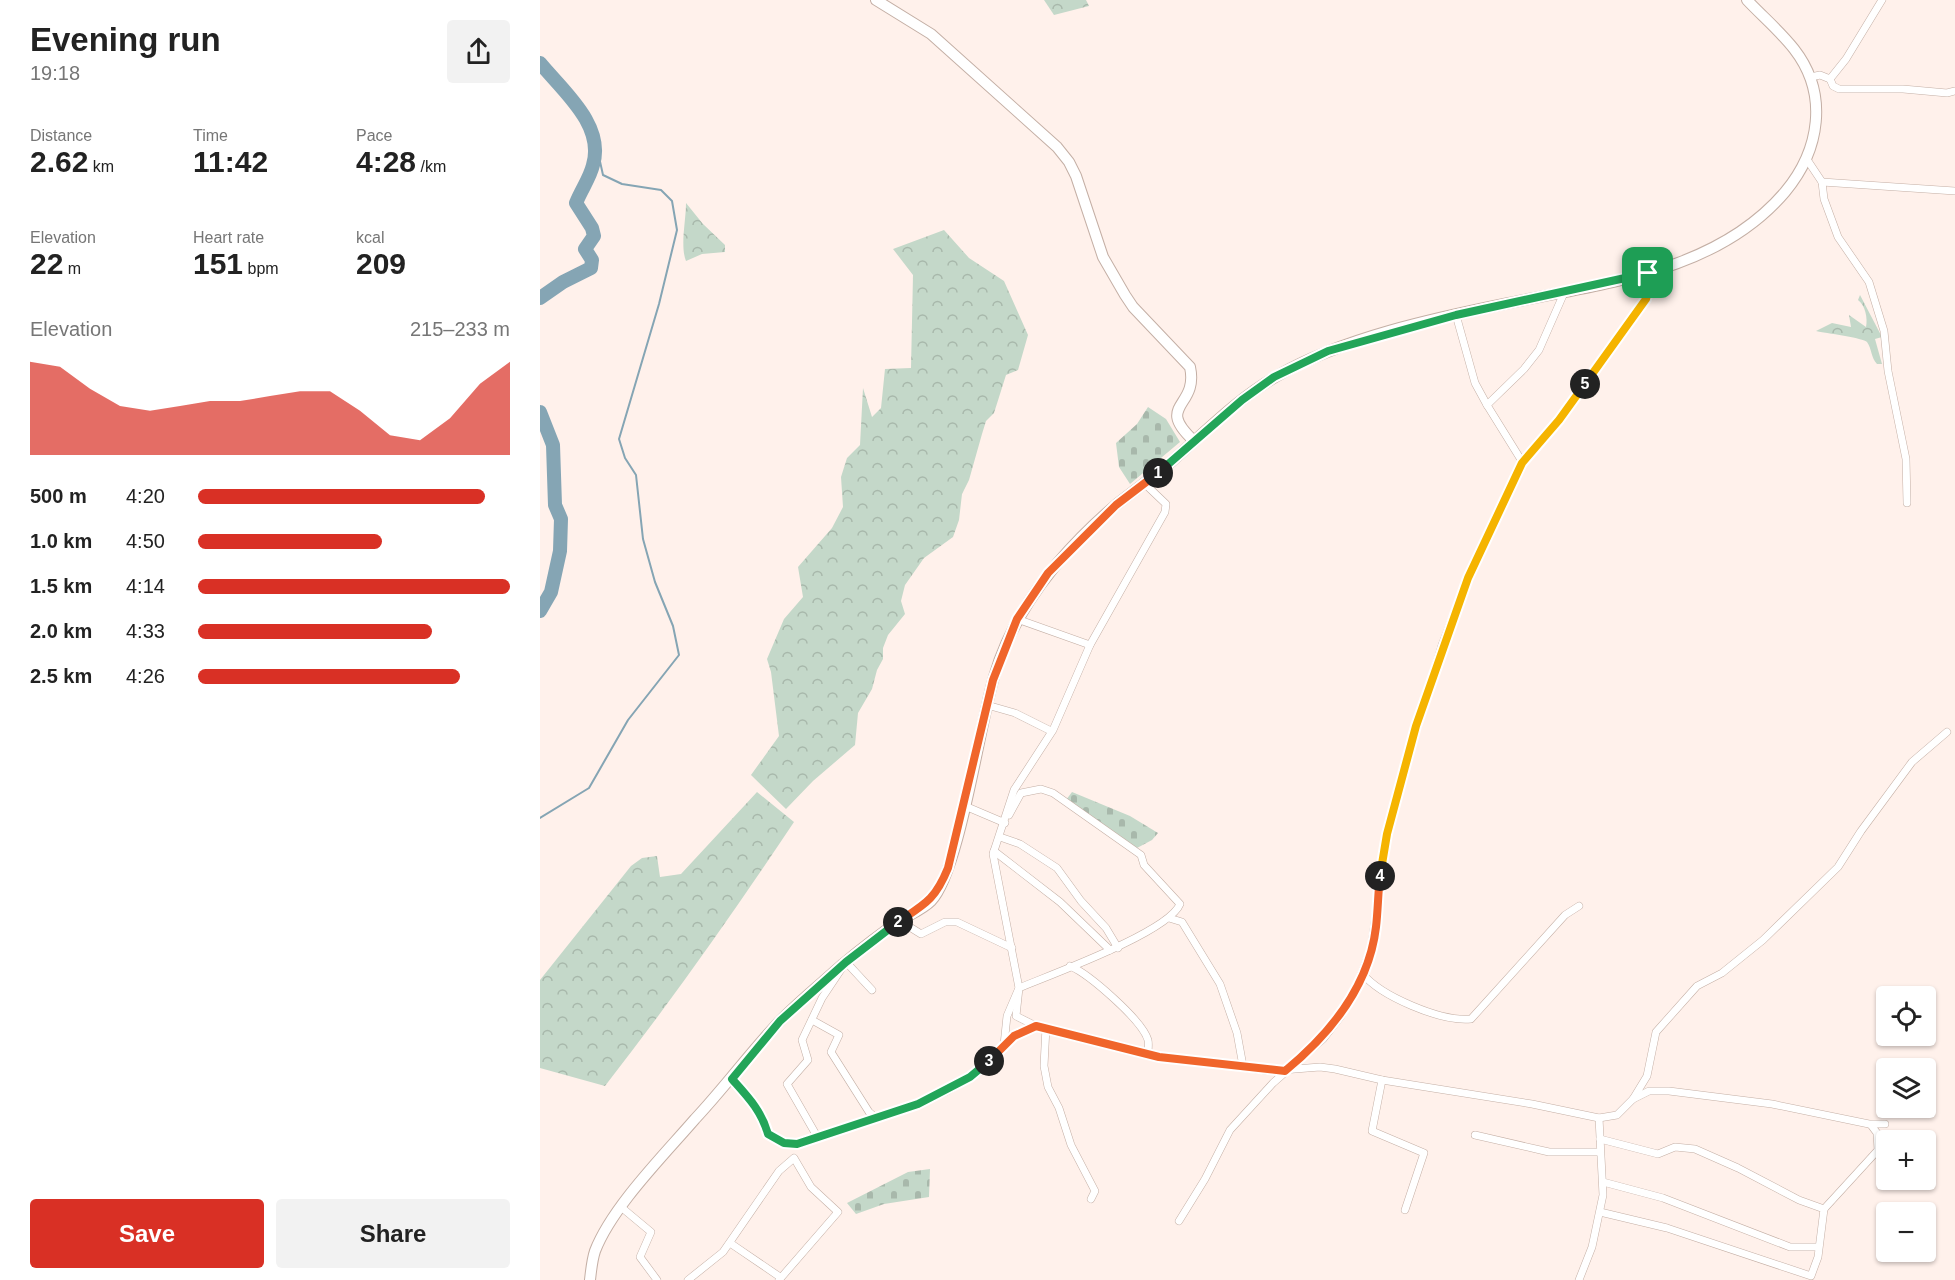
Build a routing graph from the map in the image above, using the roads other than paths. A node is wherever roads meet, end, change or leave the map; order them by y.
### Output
1 (876, 0) edge
2 (1746, 0) edge
3 (1882, 0) edge
4 (1811, 77) junction
5 (1830, 79) junction
6 (1955, 92) edge
7 (1806, 158) junction
8 (1822, 182) junction
9 (1955, 191) edge
10 (1648, 273) junction
11 (1564, 293) junction
12 (1456, 315) junction
13 (1487, 405) junction
14 (1194, 441) junction
15 (1522, 463) junction
16 (1145, 484) junction
17 (1907, 503) dead end
18 (1017, 619) junction
19 (1090, 645) junction
20 (987, 705) junction
21 (1052, 732) junction
22 (1947, 732) dead end
23 (965, 806) junction
24 (1005, 821) junction
25 (1000, 837) junction
26 (994, 851) junction
27 (1579, 906) dead end
28 (1169, 918) junction
29 (900, 921) junction
30 (1012, 948) junction
31 (1114, 949) junction
32 (846, 962) junction
33 (1070, 966) junction
34 (1362, 973) junction
35 (1019, 988) junction
36 (872, 990) dead end
37 (812, 1020) junction
38 (1036, 1026) junction
39 (1046, 1027) junction
40 (1004, 1045) junction
41 (1149, 1054) junction
42 (1243, 1066) junction
43 (1285, 1071) junction
44 (732, 1079) junction
45 (1382, 1080) junction
46 (1633, 1099) junction
47 (876, 1117) junction
48 (1599, 1118) junction
49 (1869, 1124) junction
50 (1885, 1124) dead end
51 (1475, 1135) dead end
52 (818, 1137) junction
53 (1600, 1139) junction
54 (1600, 1152) junction
55 (1602, 1182) junction
56 (1091, 1199) dead end
57 (621, 1207) junction
58 (1824, 1209) junction
59 (1405, 1210) dead end
60 (1600, 1212) junction
61 (1179, 1221) dead end
62 (730, 1243) junction
63 (1818, 1247) junction
64 (1810, 1278) edge
65 (691, 1279) edge
66 (779, 1279) edge
67 (590, 1280) edge
68 (657, 1280) edge
69 (1579, 1280) edge

1 - 14 main road
2 - 4 main road
3 - 5 street
4 - 5 street
4 - 7 main road
5 - 6 street
7 - 8 street
7 - 10 main road
8 - 9 street
8 - 17 street
10 - 11 main road
10 - 15 street
11 - 12 main road
11 - 13 street
12 - 13 street
12 - 14 main road
13 - 15 street
14 - 16 main road
15 - 34 street
16 - 18 main road
16 - 19 street
18 - 19 street
18 - 20 main road
19 - 21 street
20 - 21 street
20 - 23 main road
21 - 24 street
22 - 46 street
23 - 24 street
23 - 29 main road
24 - 25 street
24 - 28 street
25 - 26 street
25 - 31 street
26 - 30 street
26 - 31 street
27 - 34 street
28 - 31 street
28 - 42 street
29 - 30 street
29 - 32 main road
30 - 35 street
31 - 33 street
32 - 36 street
32 - 37 street
32 - 44 main road
33 - 35 street
33 - 41 street
34 - 43 street
35 - 38 street
35 - 40 street
37 - 47 street
37 - 52 street
38 - 39 street
38 - 40 street
39 - 41 street
39 - 56 street
40 - 47 street
41 - 42 street
42 - 43 street
43 - 45 street
43 - 61 street
44 - 52 street
44 - 57 main road
45 - 48 street
45 - 59 street
46 - 48 street
46 - 49 street
47 - 52 street
48 - 53 street
49 - 50 street
49 - 58 street
51 - 54 street
53 - 54 street
53 - 58 street
54 - 55 street
55 - 60 street
55 - 63 street
57 - 67 main road
57 - 68 street
58 - 63 street
60 - 64 street
60 - 69 street
62 - 65 street
62 - 66 street
62 - 66 street
63 - 64 street

